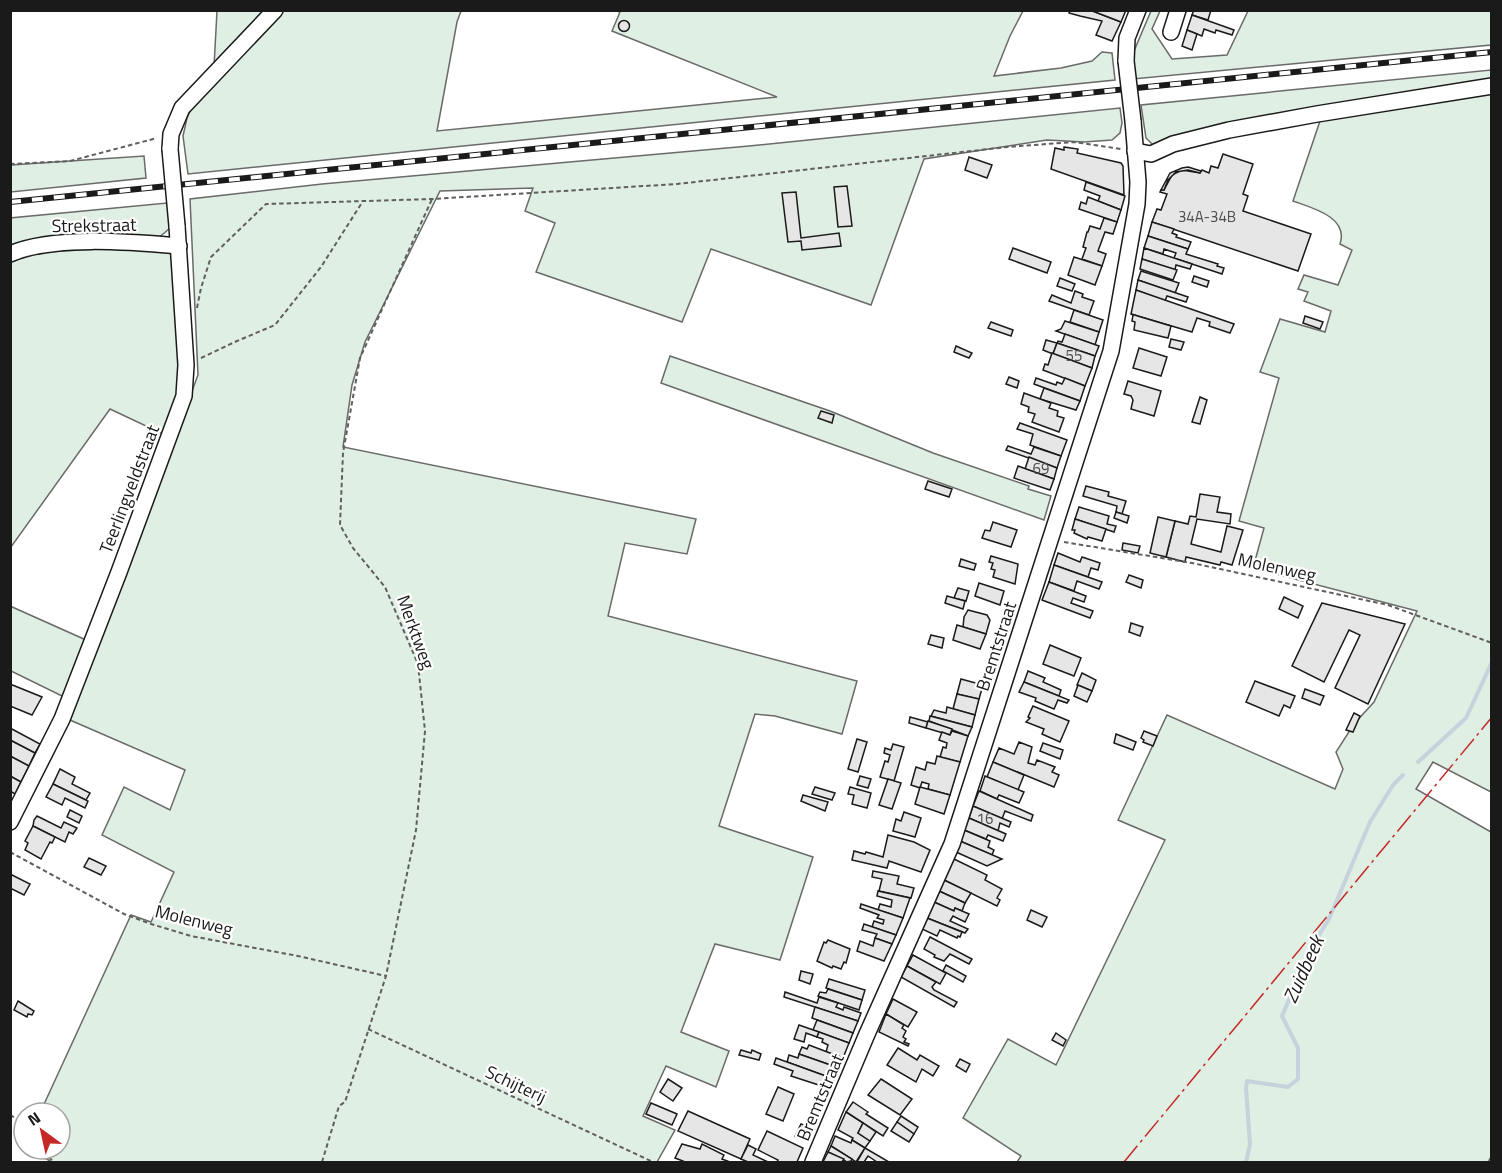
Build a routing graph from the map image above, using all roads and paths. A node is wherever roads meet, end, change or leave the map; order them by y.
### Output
1 (275, 10) edge
2 (1138, 10) edge
3 (1178, 10) edge
4 (1171, 32) dead end
5 (1491, 86) edge
6 (171, 142) junction
7 (1135, 151) junction
8 (10, 164) edge
9 (432, 199) junction
10 (363, 201) junction
11 (179, 246) junction
12 (10, 254) edge
13 (196, 310) dead end
14 (186, 365) junction
15 (1052, 536) junction
16 (1491, 644) edge
17 (10, 822) edge
18 (10, 852) edge
19 (386, 976) junction
20 (368, 1029) junction
21 (322, 1162) edge
22 (653, 1162) edge
23 (813, 1162) edge

1 - 6 street
2 - 7 street, Bremtstraat, bridge
3 - 4 street
5 - 7 street
6 - 8 path
6 - 11 street, Teerlingveldstraat, bridge
7 - 9 path
7 - 15 street, Bremtstraat
9 - 10 path
9 - 19 path, Merktweg
10 - 13 path
10 - 14 path
11 - 12 street, Strekstraat
11 - 14 street, Teerlingveldstraat
14 - 17 street, Teerlingveldstraat
15 - 16 path, Molenweg
15 - 23 street, Bremtstraat
18 - 19 path, Molenweg
19 - 20 path, Merktweg
20 - 21 path, Merktweg
20 - 22 path, Schijterij

